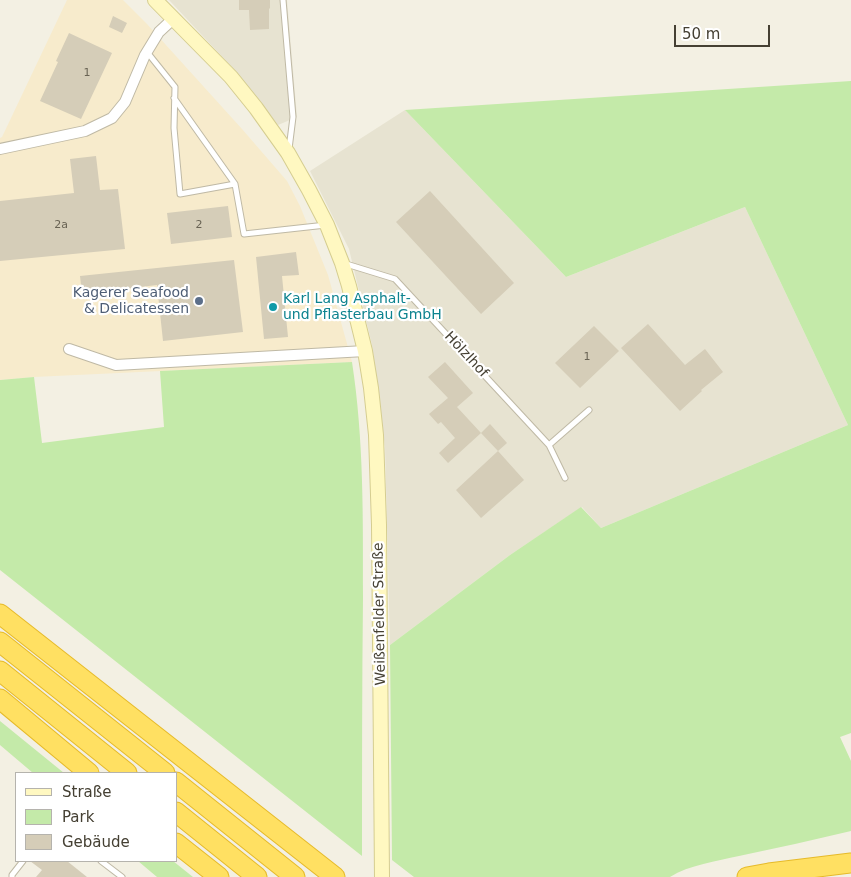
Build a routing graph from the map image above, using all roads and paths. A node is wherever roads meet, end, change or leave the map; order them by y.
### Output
1 (155, 0) edge
2 (283, 0) edge
3 (174, 18) junction
4 (147, 51) junction
5 (174, 98) junction
6 (0, 149) edge
7 (288, 153) junction
8 (235, 184) junction
9 (327, 225) junction
10 (342, 263) junction
11 (69, 349) dead end
12 (365, 351) junction
13 (589, 410) dead end
14 (549, 444) junction
15 (564, 478) dead end
16 (0, 599) edge
17 (0, 614) edge
18 (24, 633) junction
19 (0, 642) edge
20 (0, 671) edge
21 (0, 699) edge
22 (87, 772) edge
23 (126, 772) edge
24 (164, 772) edge
25 (178, 784) edge
26 (178, 814) edge
27 (178, 845) edge
28 (22, 862) edge
29 (102, 862) edge
30 (851, 863) edge
31 (12, 877) edge
32 (122, 877) edge
33 (219, 877) edge
34 (257, 877) edge
35 (295, 877) edge
36 (335, 877) edge
37 (382, 877) edge
38 (747, 877) edge

1 - 3 street, Weißenfelder Straße
2 - 7 lane
3 - 4 street
3 - 7 street, Weißenfelder Straße
4 - 5 lane
4 - 6 street
5 - 8 lane
5 - 8 lane
7 - 9 street, Weißenfelder Straße
8 - 9 lane
9 - 10 street, Weißenfelder Straße
10 - 12 street, Weißenfelder Straße
10 - 14 lane, Hölzlhof
11 - 12 street
12 - 37 street, Weißenfelder Straße
13 - 14 lane
14 - 15 lane, Hölzlhof
16 - 18 highway
17 - 18 highway
18 - 36 highway
19 - 24 highway
20 - 23 highway
21 - 22 highway
25 - 35 highway
26 - 34 highway
27 - 33 highway
28 - 31 lane
29 - 32 lane
30 - 38 highway

